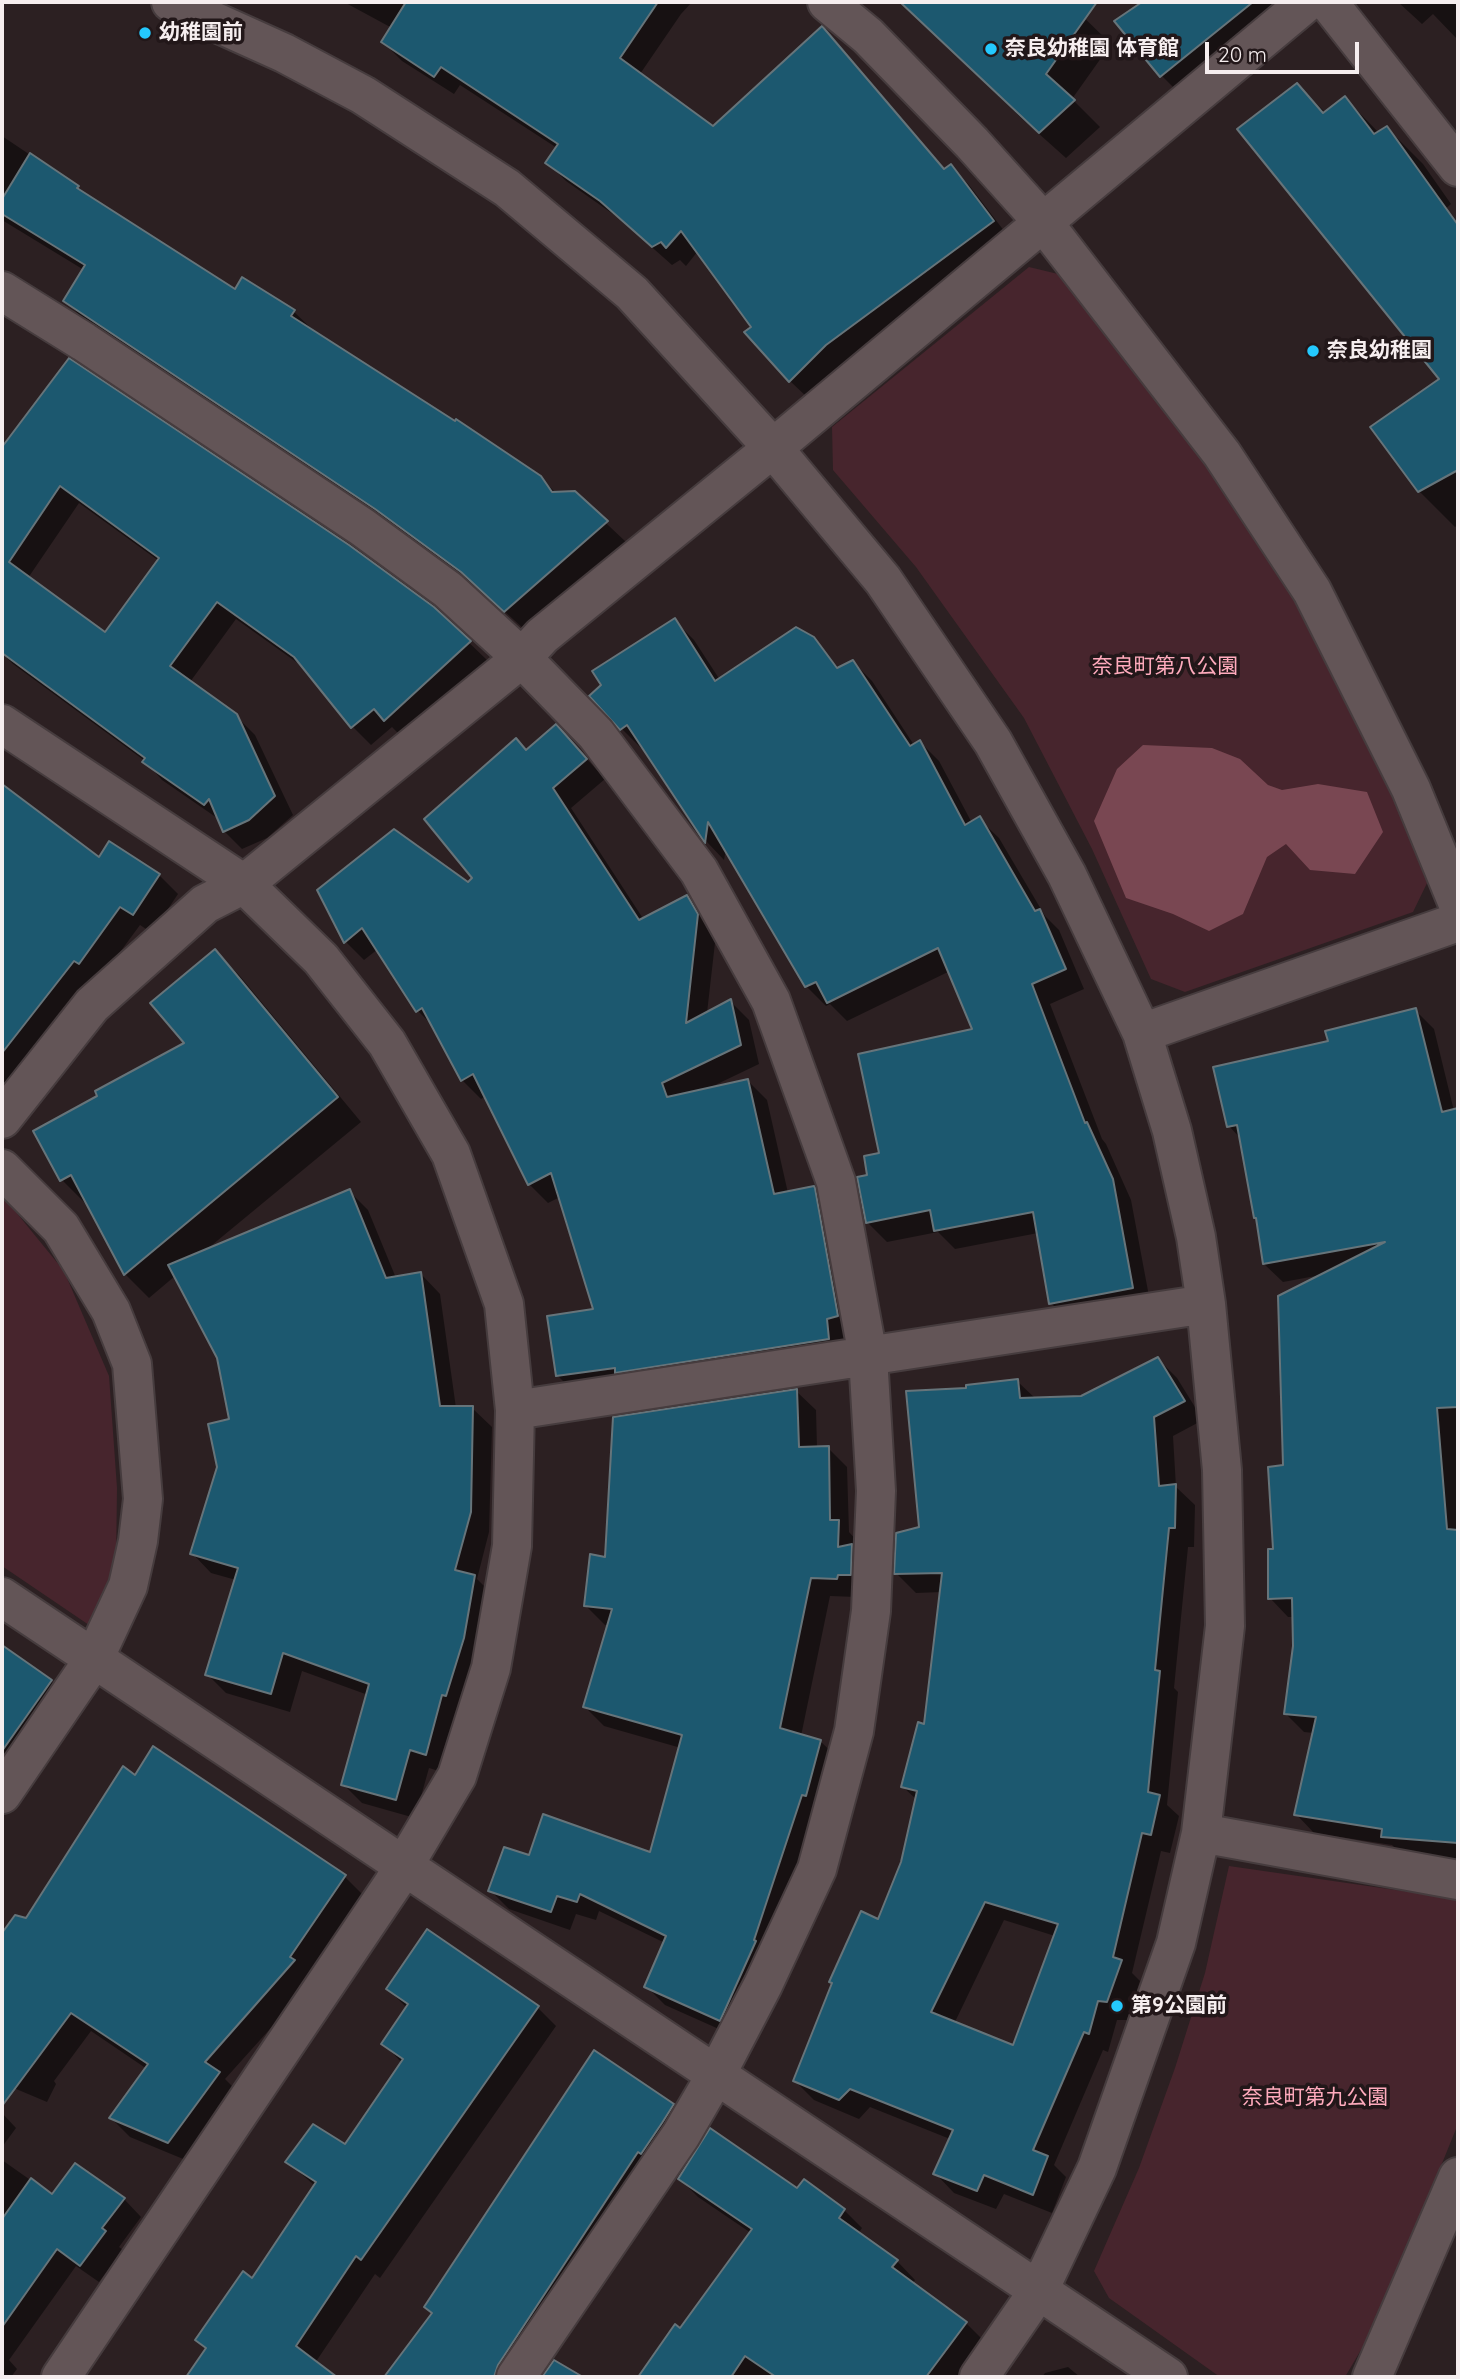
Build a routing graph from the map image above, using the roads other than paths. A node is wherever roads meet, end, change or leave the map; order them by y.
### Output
1 (171, 2) edge
2 (827, 2) edge
3 (1307, 2) edge
4 (1328, 2) edge
5 (1458, 167) edge
6 (1043, 222) junction
7 (2, 291) edge
8 (773, 447) junction
9 (522, 658) junction
10 (2, 724) edge
11 (244, 884) junction
12 (1458, 904) edge
13 (1458, 922) edge
14 (1142, 1033) junction
15 (2, 1119) edge
16 (2, 1169) edge
17 (1206, 1304) junction
18 (868, 1356) junction
19 (515, 1410) junction
20 (2, 1597) edge
21 (94, 1659) junction
22 (2, 1794) edge
23 (1201, 1833) junction
24 (402, 1866) junction
25 (1458, 1880) edge
26 (716, 2075) junction
27 (1458, 2177) edge
28 (1038, 2291) junction
29 (61, 2377) edge
30 (516, 2377) edge
31 (979, 2377) edge
32 (1168, 2377) edge
33 (1372, 2377) edge

1 - 8 street
2 - 6 street
3 - 6 street
4 - 5 street
6 - 8 street
6 - 12 street
7 - 9 street
8 - 9 street
8 - 14 street
9 - 11 street
9 - 18 street
10 - 11 street
11 - 15 street
11 - 19 street
13 - 14 street
14 - 17 street
16 - 21 street
17 - 18 street
17 - 23 street
18 - 19 street
18 - 26 street
19 - 24 street
20 - 21 street
21 - 22 street
21 - 24 street
23 - 25 street
23 - 28 street
24 - 26 street
24 - 29 street
26 - 28 street
26 - 30 street
27 - 33 street
28 - 31 street
28 - 32 street

